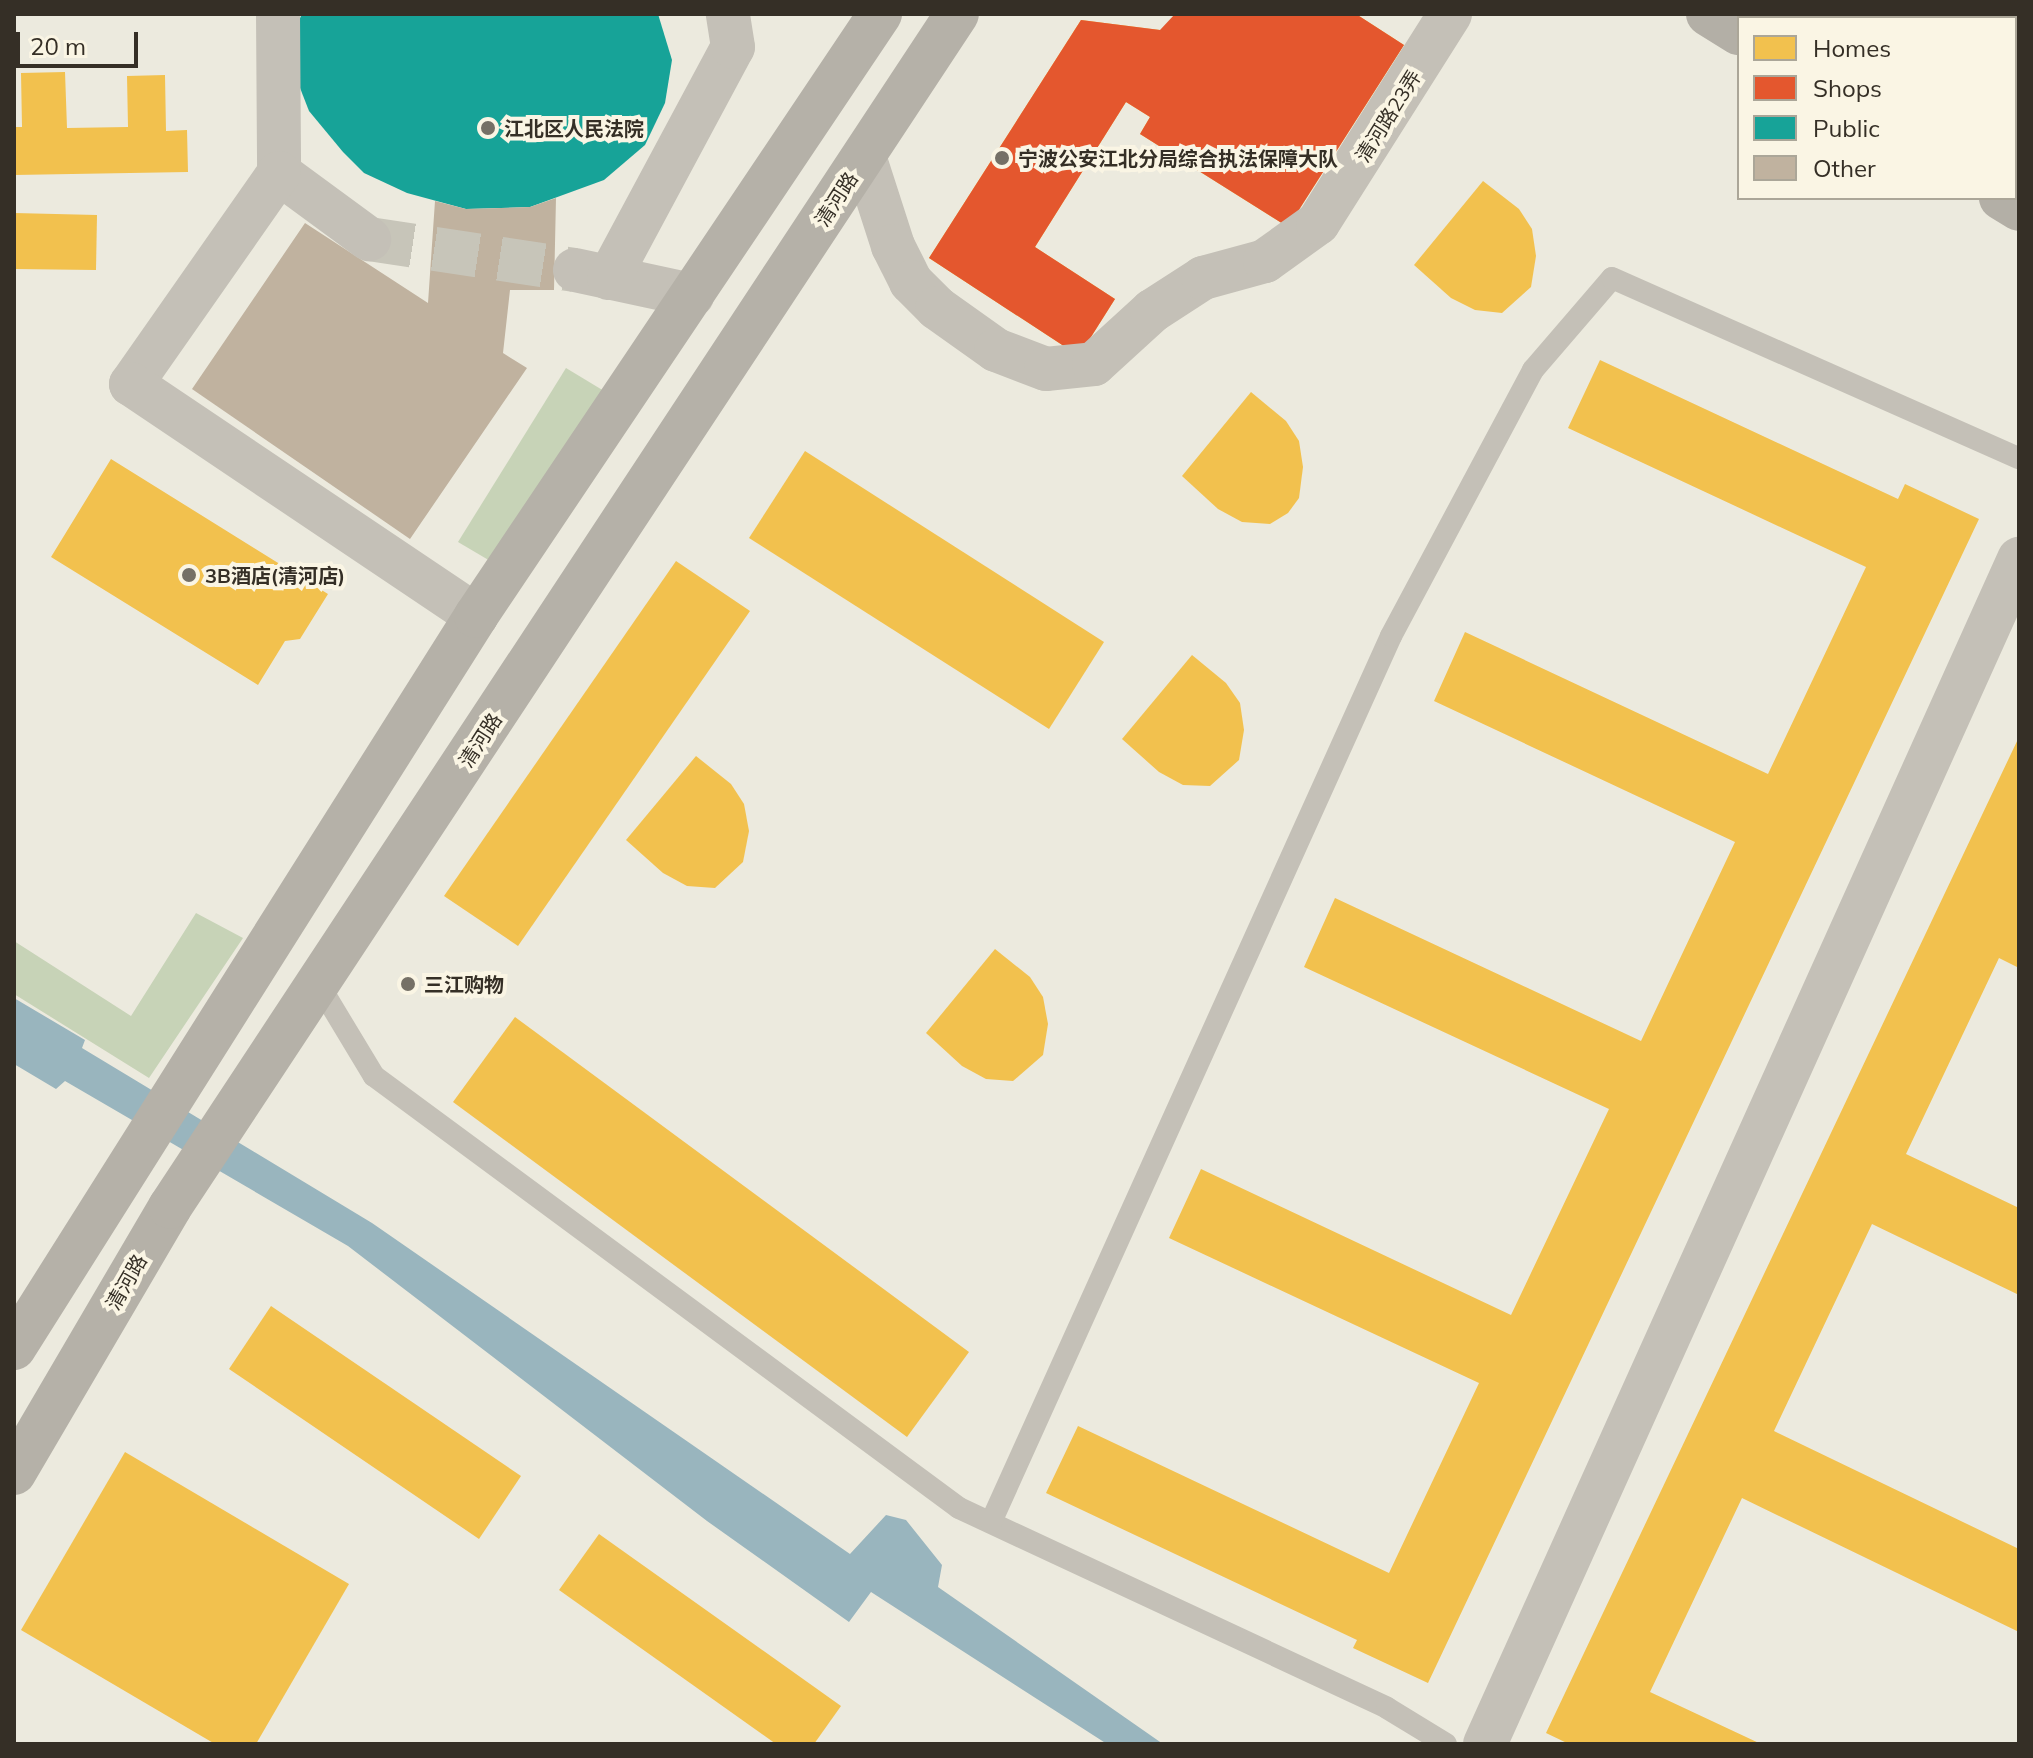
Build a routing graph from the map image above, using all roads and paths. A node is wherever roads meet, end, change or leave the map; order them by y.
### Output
1 (278, 14) edge
2 (728, 14) edge
3 (880, 14) edge
4 (957, 14) edge
5 (1450, 14) edge
6 (1708, 14) edge
7 (1737, 32) edge
8 (864, 156) junction
9 (279, 173) junction
10 (369, 239) tunnel mouth
11 (692, 295) junction
12 (2019, 458) edge
13 (2019, 559) edge
14 (476, 616) junction
15 (319, 985) junction
16 (14, 1348) edge
17 (14, 1473) edge
18 (991, 1522) junction
19 (1446, 1744) edge
20 (1485, 1744) edge

1 - 9 street
2 - 11 street
3 - 11 main road
4 - 8 main road, 清河路
5 - 8 street, 清河路23弄
6 - 7 main road
8 - 15 main road, 清河路
9 - 10 street
9 - 14 street
11 - 14 main road
12 - 18 lane
13 - 20 street
14 - 16 main road
15 - 17 main road, 清河路
15 - 18 lane
18 - 19 lane

